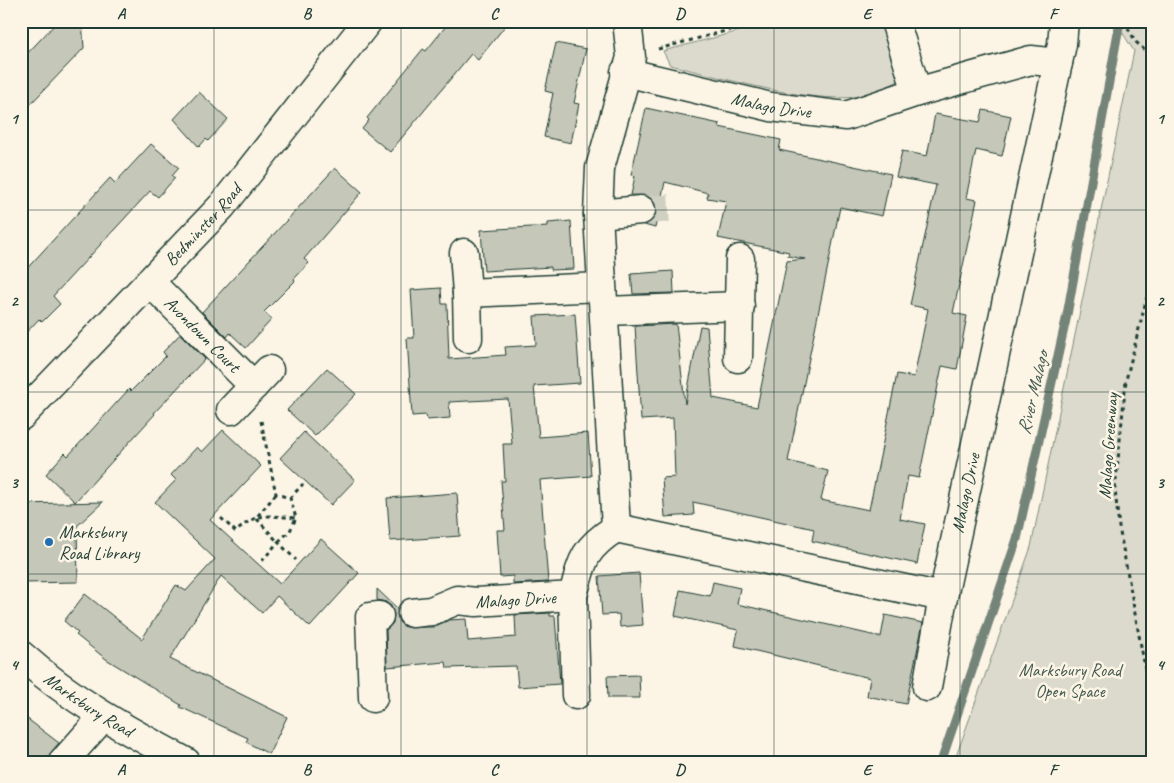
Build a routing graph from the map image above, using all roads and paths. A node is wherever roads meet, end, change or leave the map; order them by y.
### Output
1 (368, 21) edge
2 (627, 21) edge
3 (764, 21) edge
4 (896, 21) edge
5 (1064, 21) edge
6 (1124, 21) edge
7 (1153, 58) edge
8 (1058, 63) junction
9 (628, 64) junction
10 (917, 92) junction
11 (641, 210) tunnel mouth
12 (598, 214) junction
13 (464, 253) dead end
14 (740, 259) dead end
15 (1153, 273) edge
16 (150, 282) junction
17 (467, 294) junction
18 (603, 299) junction
19 (740, 306) junction
20 (468, 338) dead end
21 (738, 358) dead end
22 (261, 378) junction
23 (231, 410) dead end
24 (21, 416) edge
25 (303, 484) dead end
26 (276, 494) junction
27 (290, 498) junction
28 (221, 518) dead end
29 (256, 518) junction
30 (296, 518) junction
31 (616, 528) junction
32 (278, 542) junction
33 (296, 560) dead end
34 (262, 561) dead end
35 (573, 596) junction
36 (943, 597) junction
37 (412, 613) dead end
38 (378, 616) dead end
39 (21, 655) edge
40 (927, 687) dead end
41 (576, 695) dead end
42 (373, 698) dead end
43 (1153, 710) edge
44 (103, 717) junction
45 (63, 762) edge
46 (186, 762) edge

1 - 16 street, Bedminster Road
2 - 9 street
3 - 9 path
4 - 10 street
5 - 8 street, Malago Drive
6 - 7 path
8 - 10 street, Malago Drive
8 - 36 street, Malago Drive
9 - 10 street, Malago Drive
9 - 12 street
11 - 12 street
12 - 18 street
13 - 17 street
14 - 19 street
15 - 43 path, Malago Greenway
16 - 22 street, Avondown Court
16 - 24 street, Bedminster Road
17 - 18 street
17 - 20 street
18 - 19 street
18 - 31 street
19 - 21 street
22 - 23 street, Avondown Court
22 - 26 path
25 - 27 path
26 - 27 path
26 - 29 path
27 - 30 path
28 - 29 path
29 - 30 path
29 - 32 path
30 - 32 path
31 - 35 street, Malago Drive
31 - 36 street
32 - 33 path
32 - 34 path
35 - 37 street, Malago Drive
35 - 41 street, Malago Drive
36 - 40 street, Malago Drive
38 - 42 street
39 - 44 street, Marksbury Road
44 - 45 street
44 - 46 street, Marksbury Road

